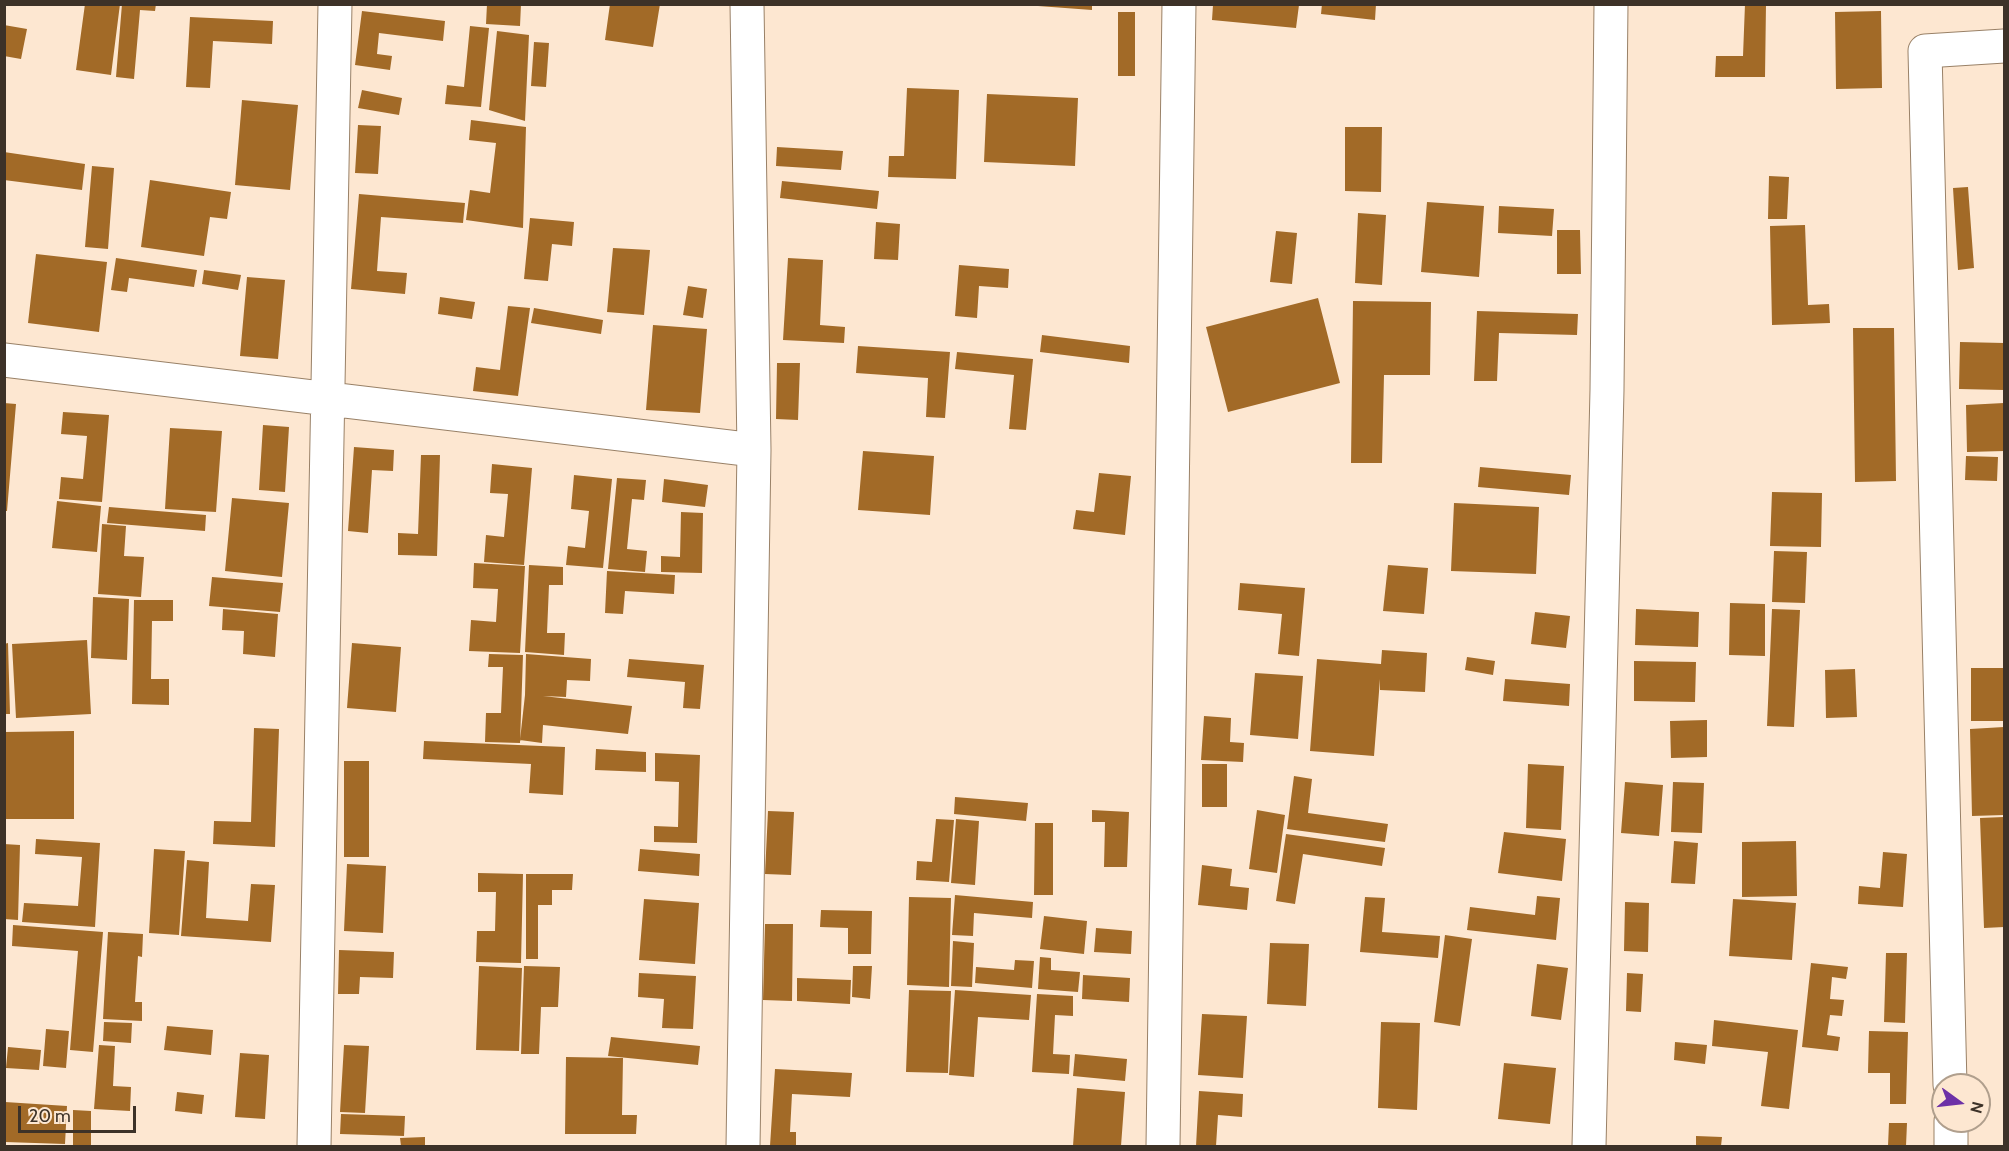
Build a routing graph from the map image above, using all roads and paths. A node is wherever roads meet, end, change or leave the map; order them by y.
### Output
1 (335, 4) edge
2 (747, 4) edge
3 (1179, 4) edge
4 (1611, 4) edge
5 (2004, 46) edge
6 (4, 360) edge
7 (327, 399) junction
8 (754, 450) junction
9 (1950, 1073) edge
10 (314, 1146) edge
11 (743, 1146) edge
12 (1163, 1146) edge
13 (1589, 1146) edge

1 - 7 street
2 - 8 street
3 - 12 street
4 - 13 street
5 - 9 street
6 - 7 street
7 - 8 street
7 - 10 street
8 - 11 street

